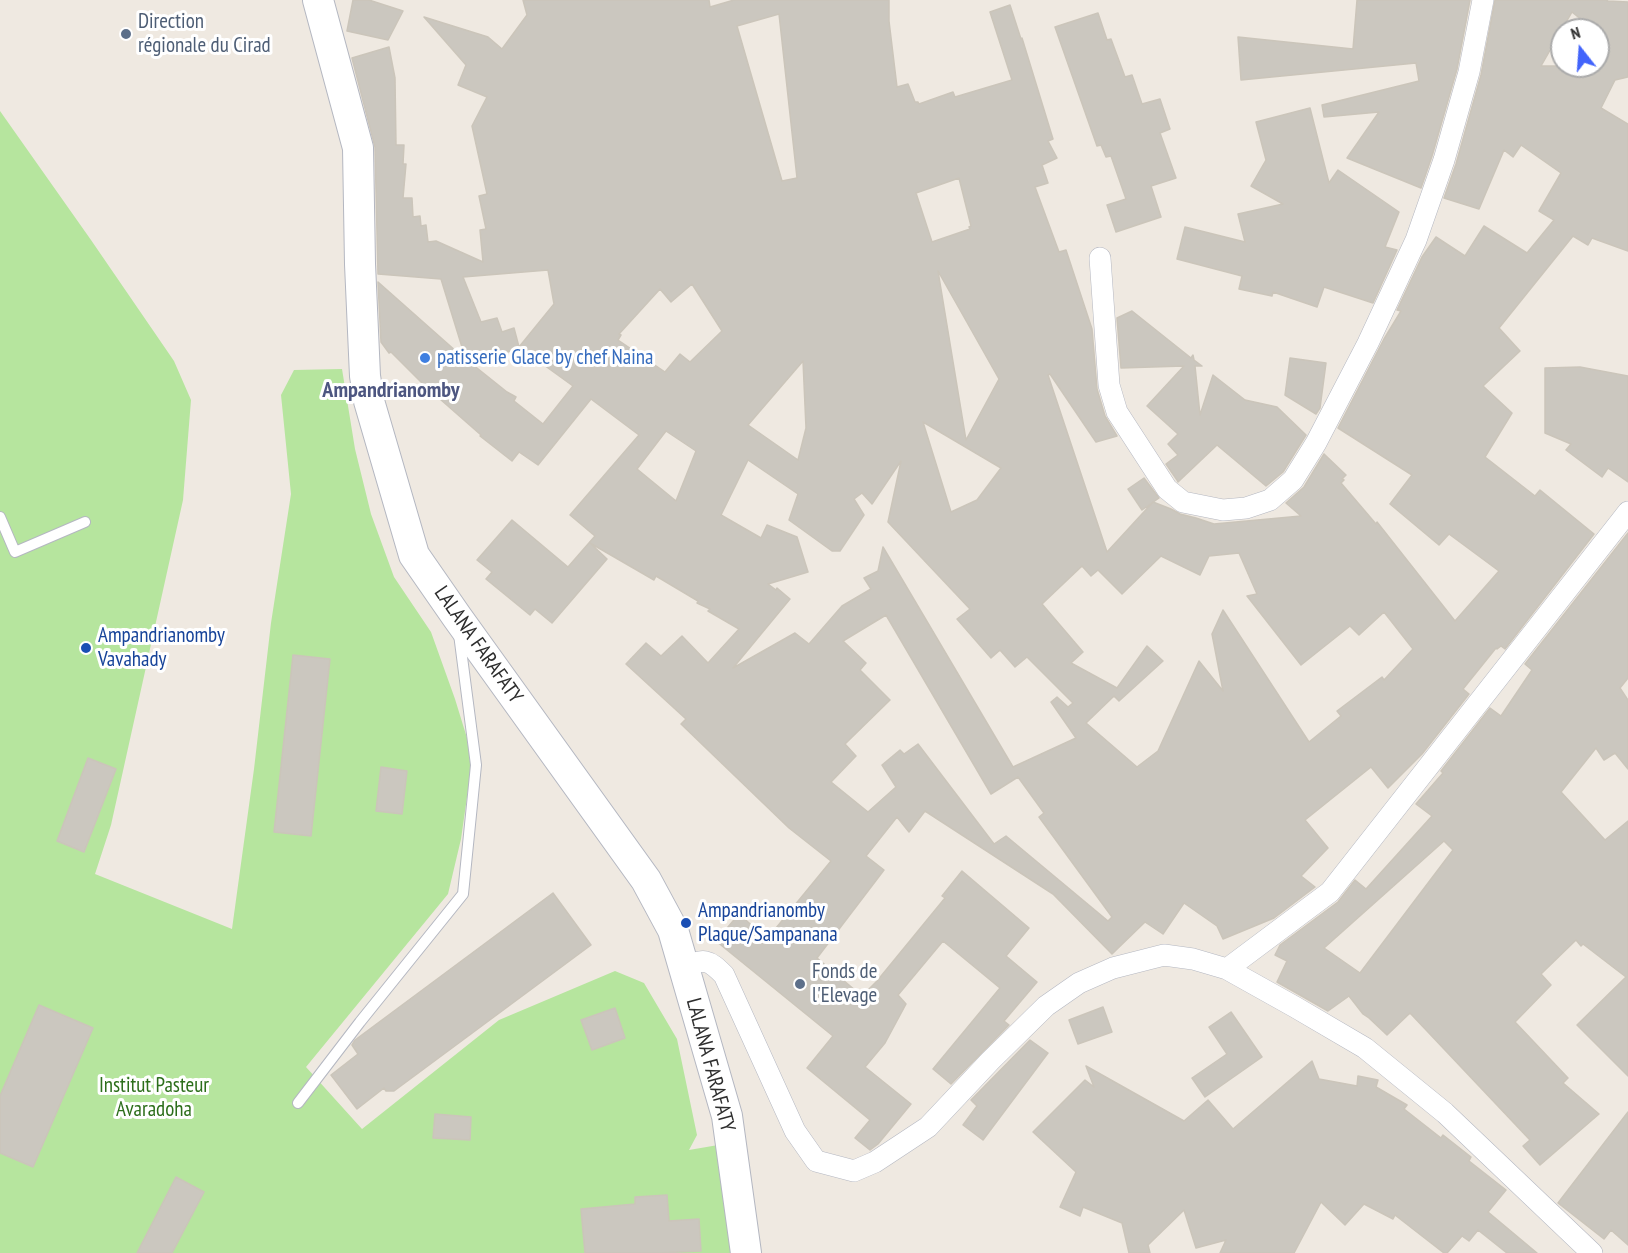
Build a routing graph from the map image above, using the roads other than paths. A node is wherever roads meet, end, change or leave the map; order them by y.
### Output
1 (318, 0) edge
2 (1483, 0) edge
3 (1100, 258) dead end
4 (1628, 512) edge
5 (0, 517) edge
6 (85, 522) dead end
7 (457, 617) junction
8 (684, 968) junction
9 (1227, 969) junction
10 (298, 1103) dead end
11 (746, 1253) edge
12 (1592, 1253) edge

1 - 7 main road, LALANA FARAFATY
2 - 3 street
4 - 9 street
5 - 6 lane
7 - 8 main road, LALANA FARAFATY
7 - 10 lane
8 - 9 street
8 - 11 main road, LALANA FARAFATY
9 - 12 street

